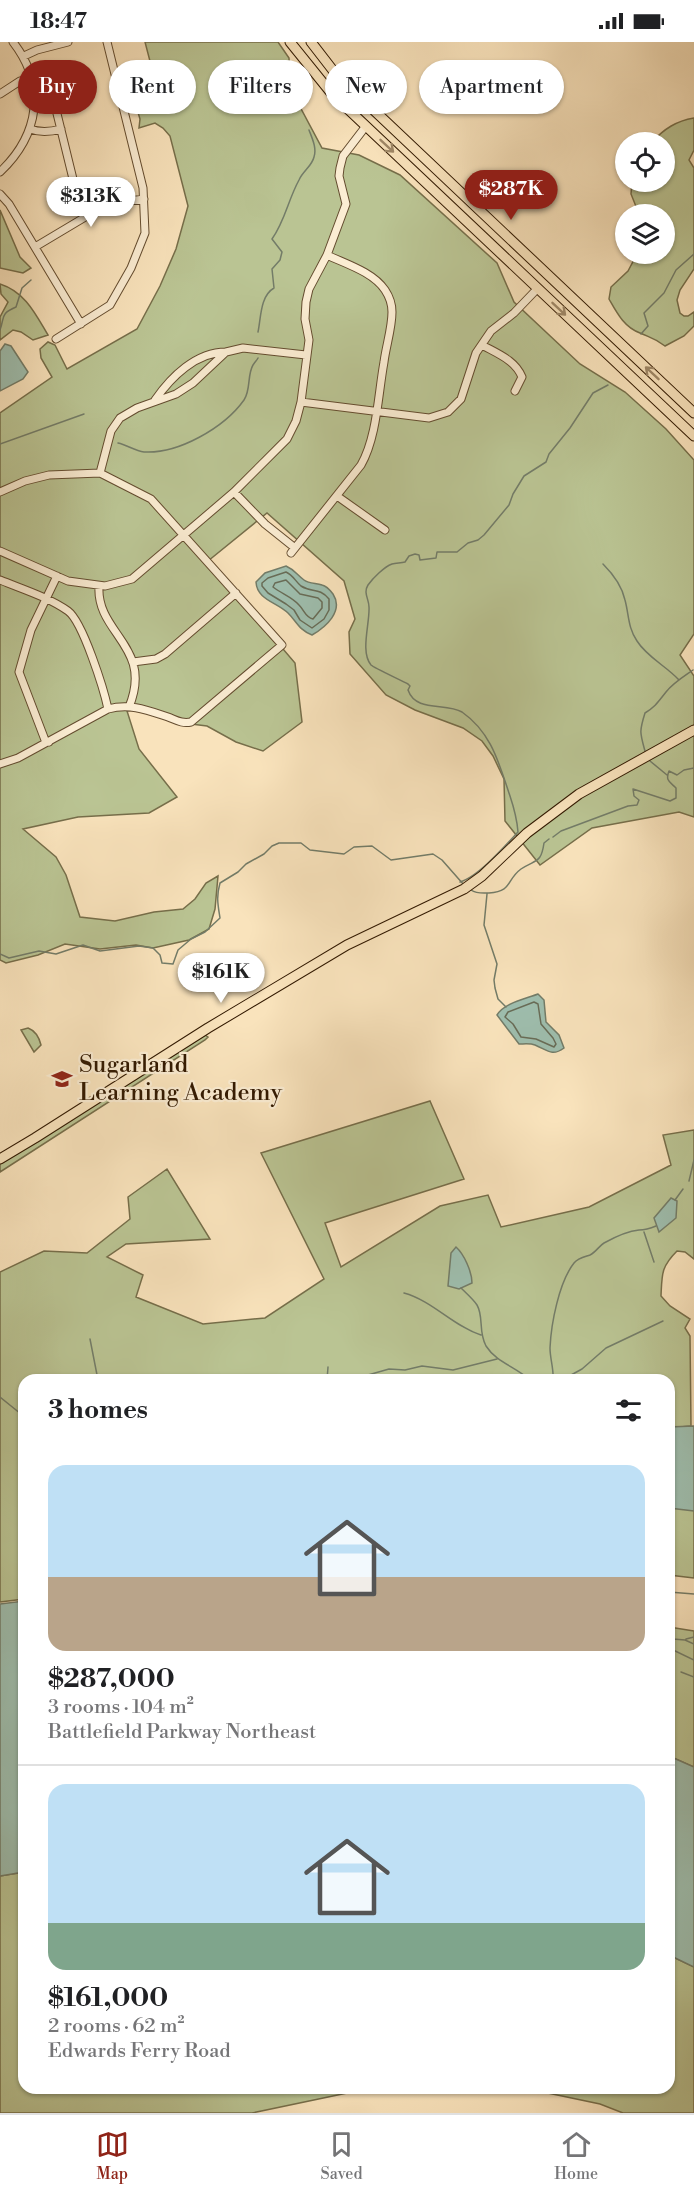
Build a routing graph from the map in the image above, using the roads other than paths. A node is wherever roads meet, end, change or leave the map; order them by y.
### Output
1 (14, 42) edge
2 (68, 42) edge
3 (107, 42) edge
4 (290, 42) edge
5 (311, 42) edge
6 (24, 56) junction
7 (18, 83) edge
8 (0, 94) edge
9 (57, 114) edge
10 (366, 126) junction
11 (30, 129) junction
12 (61, 129) junction
13 (0, 172) edge
14 (0, 194) edge
15 (144, 199) junction
16 (92, 213) junction
17 (35, 247) junction
18 (327, 255) junction
19 (538, 288) junction
20 (81, 324) junction
21 (56, 339) dead end
22 (482, 345) junction
23 (226, 352) junction
24 (306, 355) junction
25 (515, 391) dead end
26 (155, 400) junction
27 (301, 402) junction
28 (375, 412) junction
29 (694, 413) edge
30 (694, 436) edge
31 (100, 473) junction
32 (0, 492) edge
33 (234, 492) junction
34 (337, 496) junction
35 (385, 530) dead end
36 (185, 535) junction
37 (0, 551) edge
38 (57, 576) junction
39 (0, 580) edge
40 (99, 586) junction
41 (236, 593) junction
42 (46, 599) junction
43 (133, 662) junction
44 (129, 706) junction
45 (108, 710) junction
46 (694, 730) edge
47 (49, 742) junction
48 (0, 764) edge
49 (0, 1159) edge

1 - 6 street
2 - 6 street
3 - 15 street
4 - 10 main road
29 -> 5 main road
6 - 11 street
7 - 8 street
9 - 12 street
10 - 18 street
10 -> 19 main road
11 - 12 street
11 - 13 street
12 - 16 street
14 - 17 street
15 - 16 street
15 - 20 street
16 - 17 street
17 - 20 street
18 - 24 street
18 - 28 street
19 - 22 street
19 -> 30 main road
20 - 21 street
22 - 25 street
22 - 28 street
23 - 24 street
23 - 26 street
23 - 26 street
24 - 27 street
26 - 31 street
27 - 28 street
27 - 33 street
28 - 34 street
31 - 32 street
31 - 36 street
33 - 34 street
33 - 36 street
34 - 35 street
36 - 40 street
36 - 41 street
37 - 38 street
38 - 40 street
38 - 42 street
39 - 42 street
40 - 43 street
41 - 43 street
41 - 44 street
42 - 45 street
42 - 47 street
43 - 44 street
44 - 45 street
45 - 47 street
46 - 49 main road
47 - 48 street

